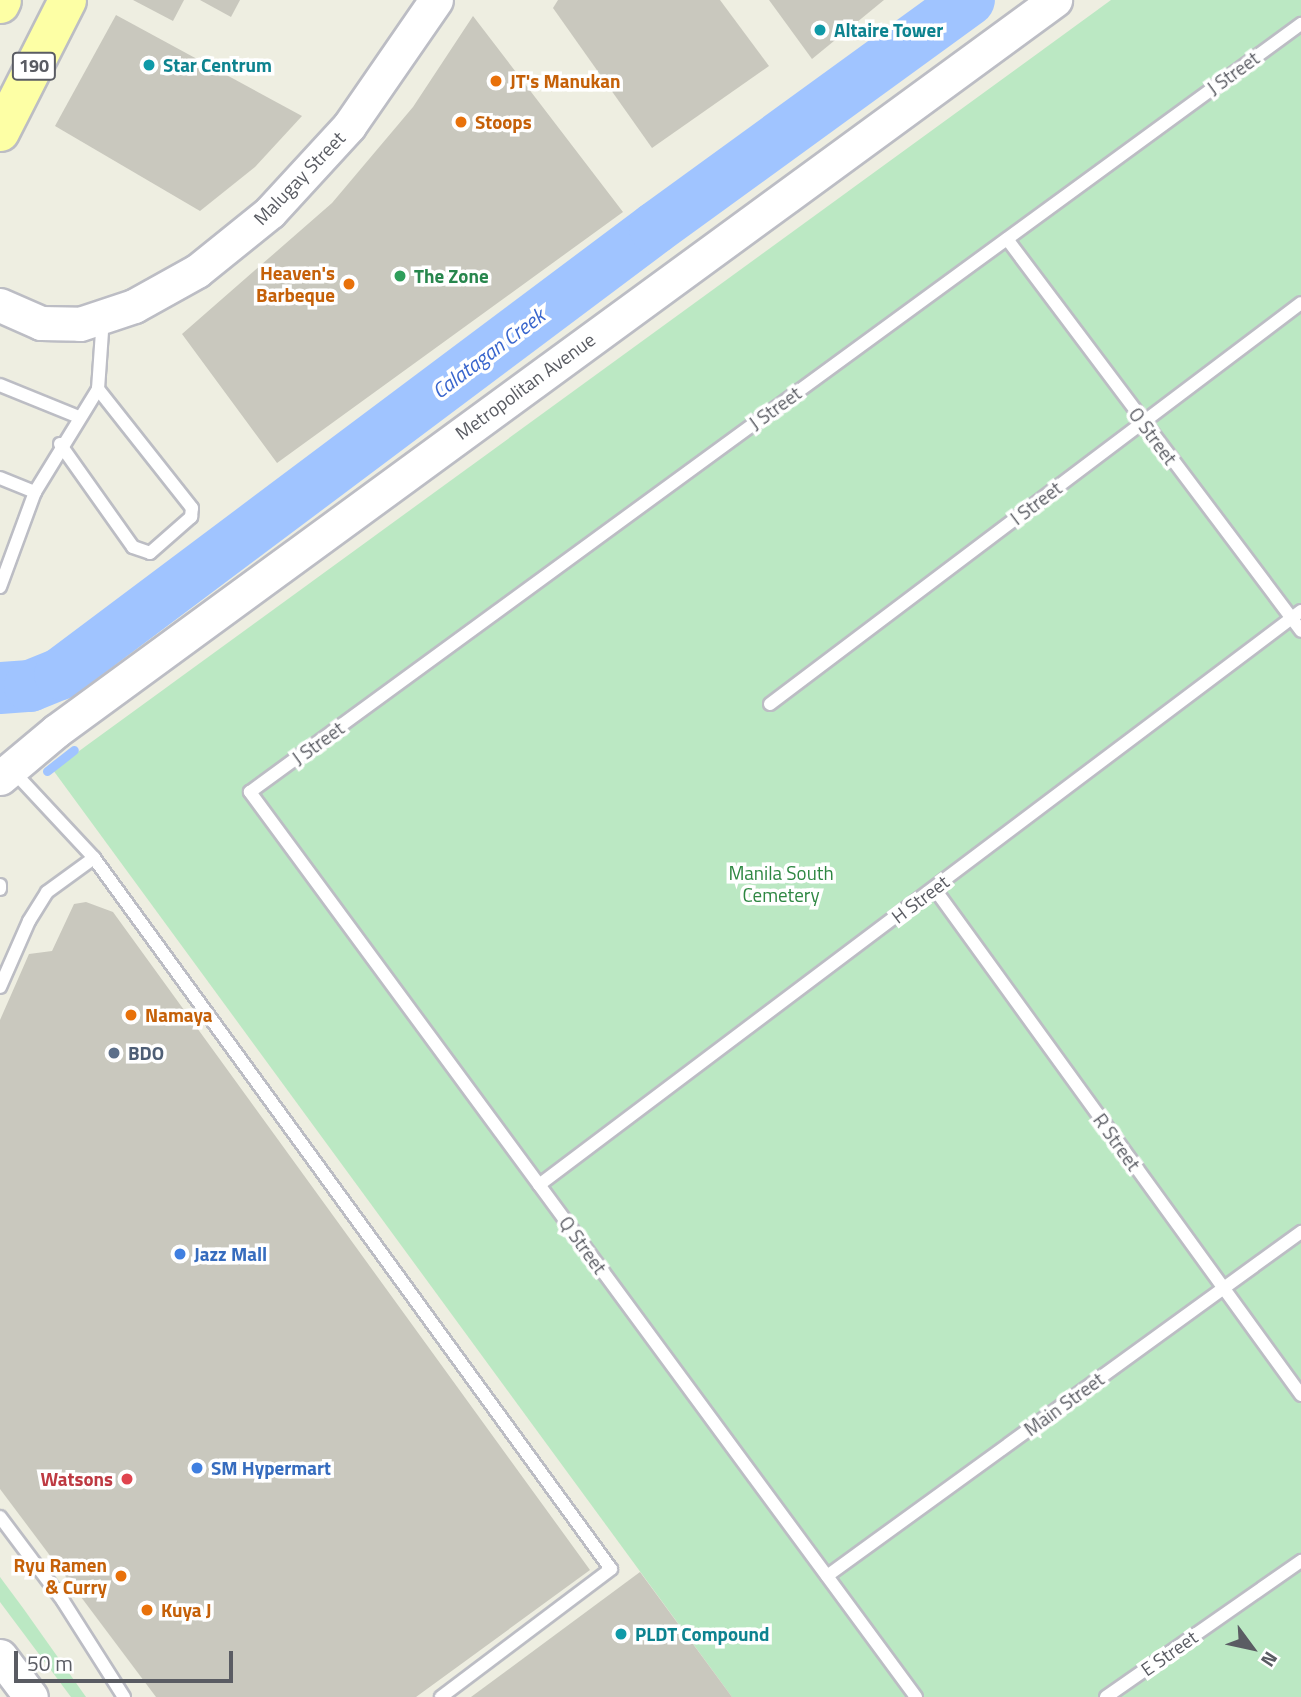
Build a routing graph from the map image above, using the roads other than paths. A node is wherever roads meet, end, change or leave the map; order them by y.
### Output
1 (67, 0) edge
2 (436, 0) edge
3 (1055, 0) edge
4 (1301, 24) edge
5 (0, 132) edge
6 (1007, 239) junction
7 (1301, 303) edge
8 (0, 305) edge
9 (103, 316) junction
10 (0, 385) edge
11 (98, 388) junction
12 (79, 417) junction
13 (1143, 422) junction
14 (60, 444) junction
15 (0, 478) edge
16 (35, 492) junction
17 (5, 549) edge
18 (0, 587) edge
19 (1296, 615) edge
20 (1301, 631) edge
21 (771, 704) dead end
22 (4, 773) edge
23 (250, 792) joint
24 (94, 858) junction
25 (934, 888) junction
26 (0, 987) edge
27 (539, 1185) junction
28 (1301, 1232) edge
29 (1223, 1288) junction
30 (1301, 1395) edge
31 (0, 1517) edge
32 (1301, 1561) edge
33 (827, 1576) junction
34 (0, 1656) edge
35 (31, 1697) edge
36 (124, 1697) edge
37 (441, 1697) edge
38 (916, 1697) edge
39 (1106, 1697) edge

1 - 5 main road, 190
2 - 9 street, Malugay Street
3 - 22 street, Metropolitan Avenue
4 - 6 lane, J Street
6 - 13 lane, O Street
6 - 23 lane, J Street
7 - 13 lane, I Street
8 - 9 street, Malugay Street
9 - 11 lane
10 - 12 lane
11 - 12 lane
11 - 14 lane
12 - 14 lane
13 - 19 lane, O Street
13 - 21 lane, I Street
14 - 16 lane
15 - 16 lane
16 - 17 lane
17 - 18 lane
19 - 20 lane, O Street
19 - 25 lane, H Street
22 - 24 lane
23 - 27 lane, Q Street
24 - 26 lane
24 - 37 lane
25 - 27 lane, H Street
25 - 29 lane, R Street
27 - 33 lane, Q Street
28 - 29 lane, Main Street
29 - 30 lane, R Street
29 - 33 lane, Main Street
31 - 36 lane
32 - 39 lane, E Street
33 - 38 lane, Q Street
34 - 35 street

